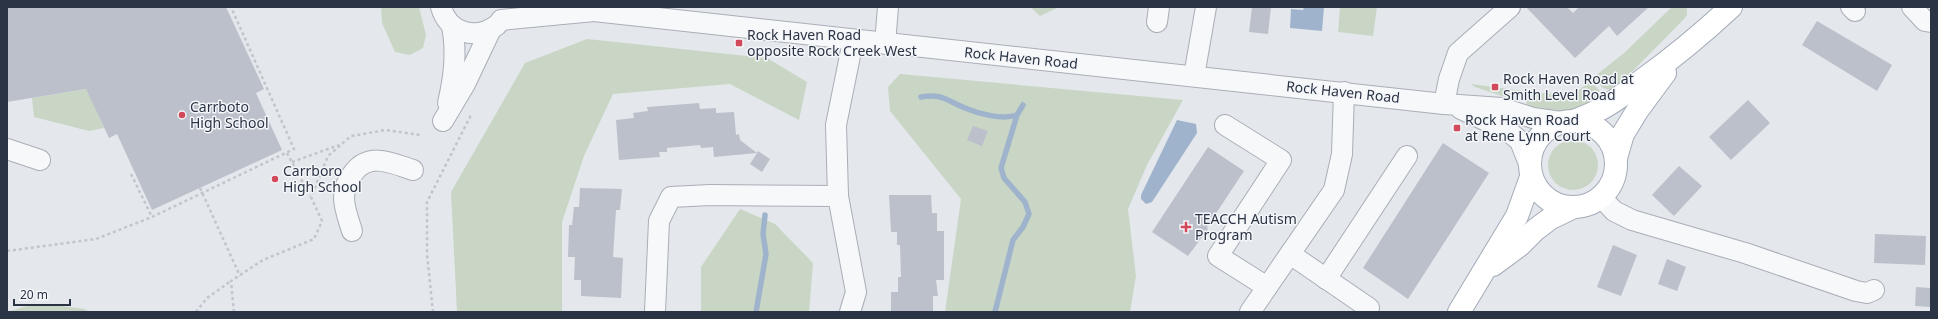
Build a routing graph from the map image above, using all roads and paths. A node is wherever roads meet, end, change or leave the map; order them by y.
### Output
1 (231, 7) edge
2 (440, 7) edge
3 (888, 7) edge
4 (1206, 7) edge
5 (1510, 7) edge
6 (1912, 7) edge
7 (1726, 8) edge
8 (586, 9) edge
9 (499, 19) edge
10 (1931, 22) edge
11 (452, 26) junction
12 (853, 41) junction
13 (885, 44) junction
14 (1682, 52) junction
15 (1194, 76) junction
16 (1344, 92) junction
17 (1446, 104) junction
18 (475, 108) dead end
19 (1569, 121) junction
20 (1225, 125) dead end
21 (420, 134) dead end
22 (342, 144) junction
23 (7, 149) edge
24 (288, 153) junction
25 (1407, 156) dead end
26 (1616, 158) junction
27 (40, 160) dead end
28 (292, 162) junction
29 (414, 170) dead end
30 (1530, 171) junction
31 (131, 174) dead end
32 (200, 188) dead end
33 (202, 193) junction
34 (838, 196) junction
35 (310, 197) junction
36 (1601, 197) junction
37 (1574, 207) junction
38 (152, 217) junction
39 (352, 231) dead end
40 (7, 251) edge
41 (1290, 254) junction
42 (1482, 273) junction
43 (240, 276) junction
44 (1326, 279) junction
45 (232, 281) junction
46 (1267, 287) junction
47 (1874, 290) dead end
48 (1369, 308) dead end
49 (1254, 311) edge
50 (196, 312) edge
51 (234, 312) edge
52 (433, 312) edge
53 (656, 312) edge
54 (850, 312) edge
55 (1459, 312) edge

1 - 24 path
2 - 11 street
3 - 13 street
4 - 15 street
5 - 17 street
6 - 10 street
7 - 14 main road
8 - 9 street, Rock Haven Road
8 - 12 street, Rock Haven Road
9 - 11 street, Rock Haven Road
9 - 11 street
12 - 13 street, Rock Haven Road
12 - 34 street
13 - 15 street, Rock Haven Road
14 - 19 main road
14 - 26 main road
15 - 16 street, Rock Haven Road
16 - 17 street, Rock Haven Road
16 - 41 street
17 - 19 street, Rock Haven Road
17 - 30 street, Rock Haven Road
18 - 52 path
19 - 26 main road
19 - 30 main road
20 - 46 street
21 - 22 path
22 - 28 path
22 - 35 path
23 - 27 street
24 - 28 path
24 - 33 path
25 - 44 street
26 - 36 main road
28 - 35 path
29 - 39 street
30 - 37 main road
30 - 42 main road
31 - 38 path
32 - 33 path
33 - 38 path
33 - 43 path
34 - 53 street
34 - 54 street
35 - 43 path
36 - 37 main road
36 - 47 street
37 - 42 main road
38 - 40 path
41 - 44 street
41 - 46 street
42 - 55 main road
43 - 45 path
44 - 48 street
45 - 50 path
45 - 51 path
46 - 49 street

